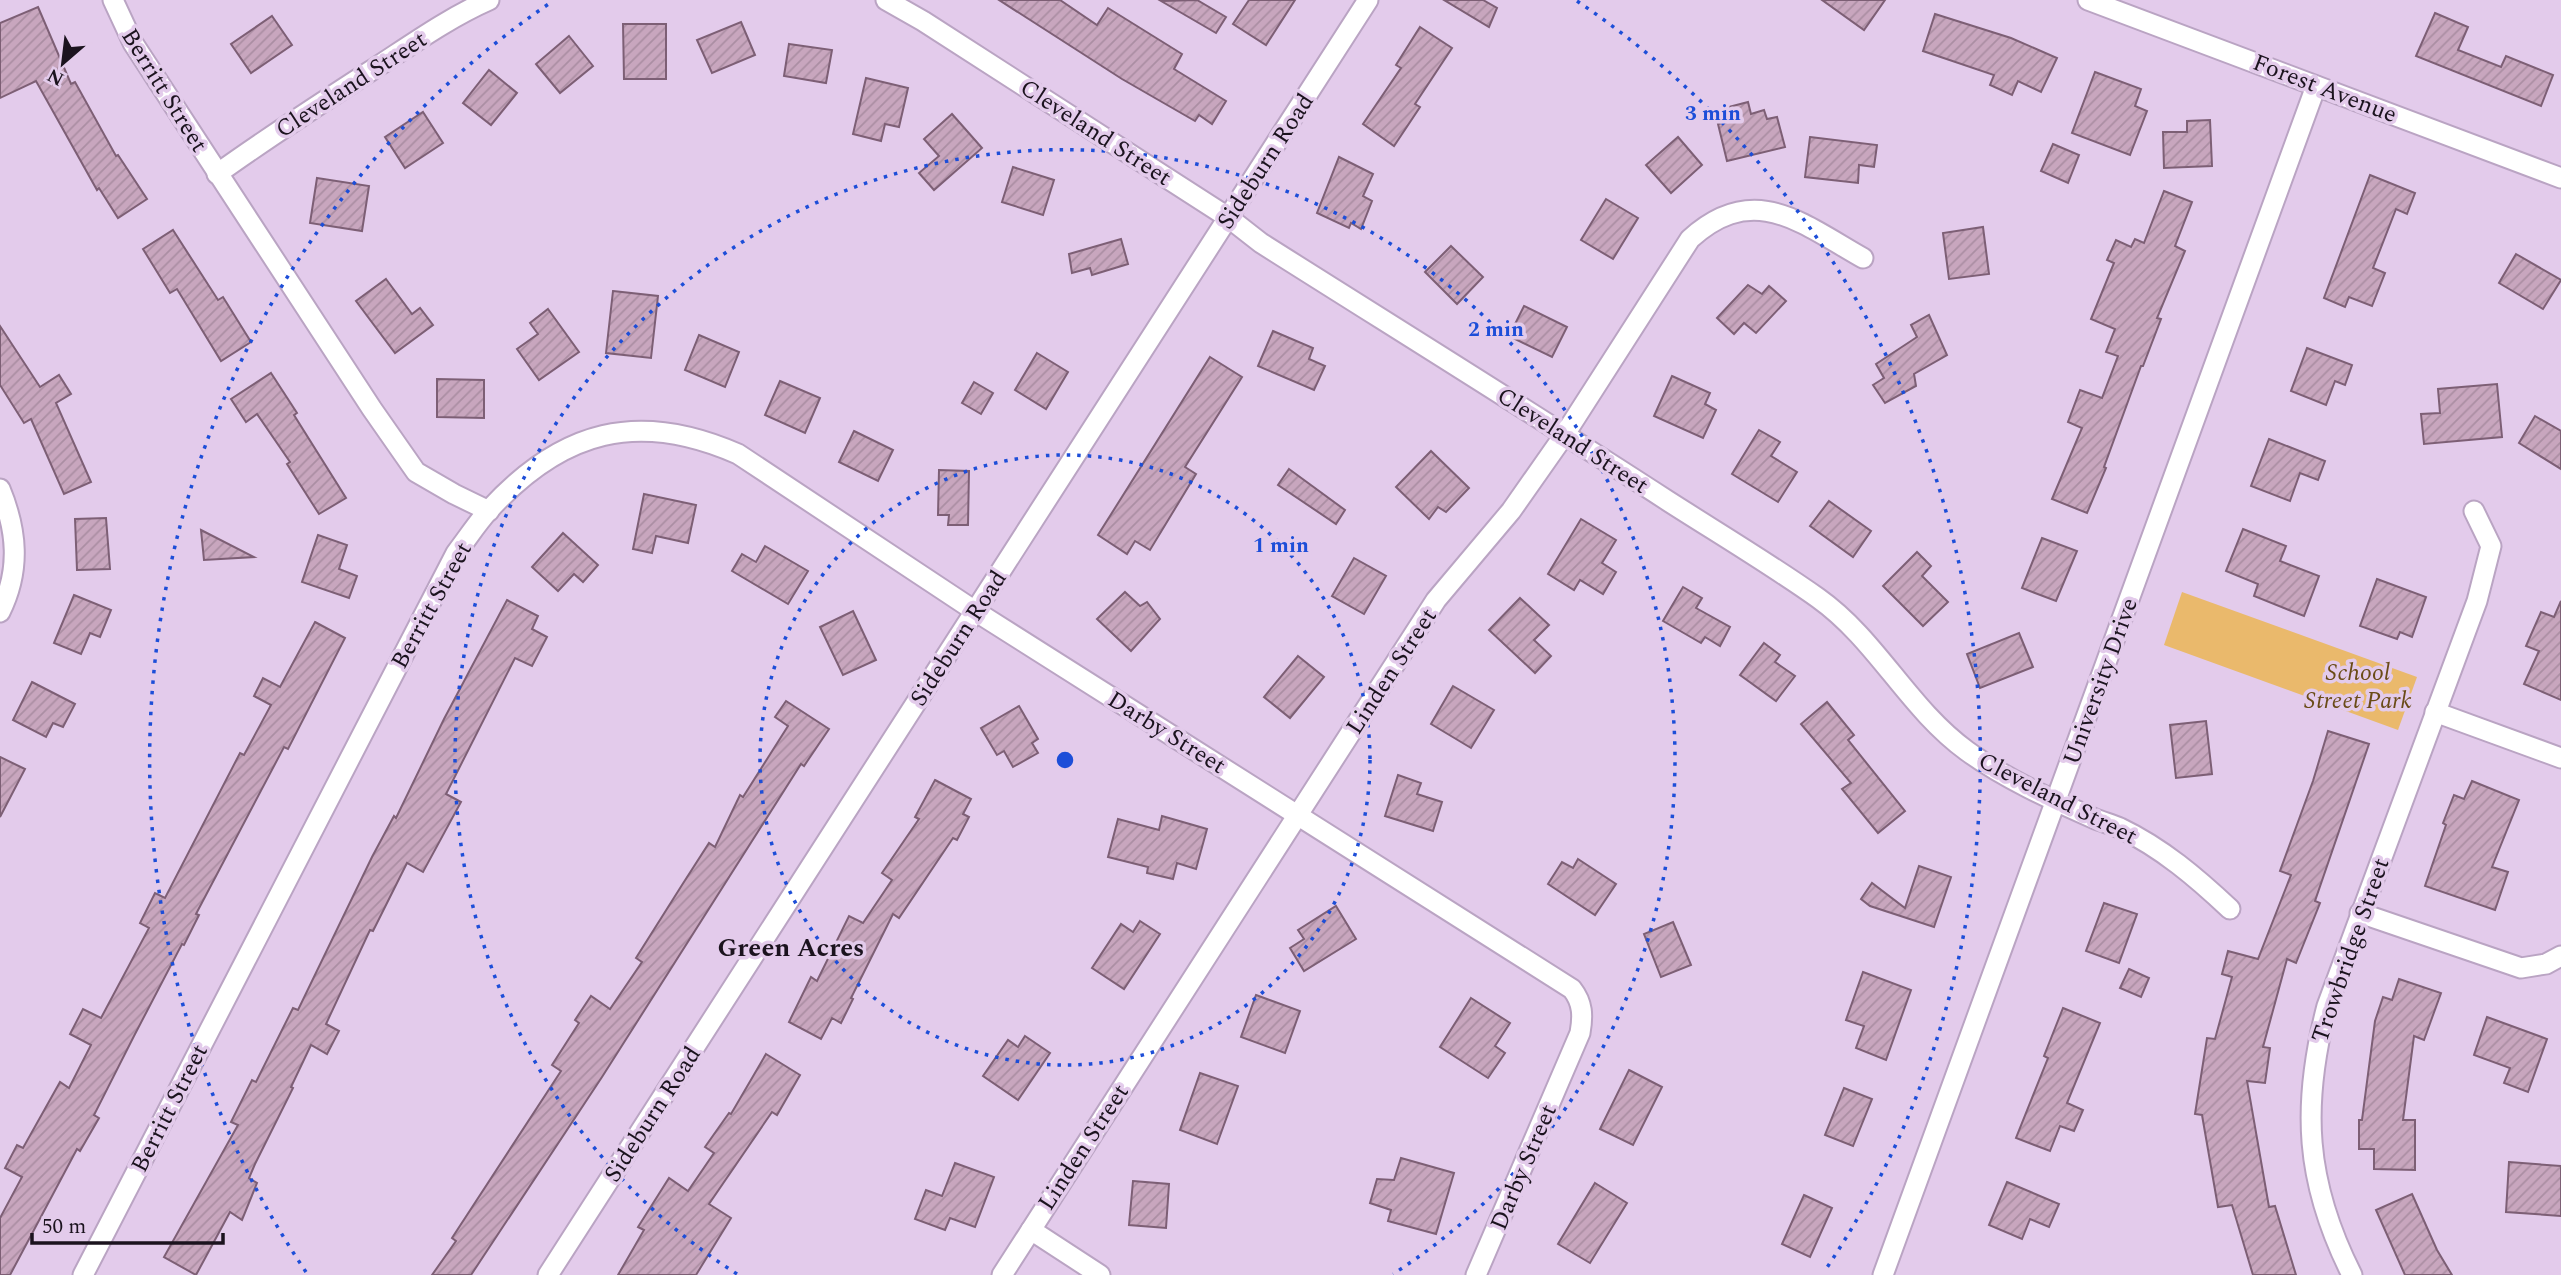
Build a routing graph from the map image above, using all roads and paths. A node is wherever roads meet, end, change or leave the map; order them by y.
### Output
1 (113, 0) edge
2 (489, 0) edge
3 (886, 0) edge
4 (1368, 0) edge
5 (2088, 0) edge
6 (2316, 86) junction
7 (218, 174) junction
8 (2561, 178) edge
9 (1229, 218) junction
10 (1863, 258) dead end
11 (1565, 434) junction
12 (0, 488) edge
13 (489, 510) junction
14 (2474, 511) dead end
15 (975, 611) junction
16 (0, 612) edge
17 (2435, 712) junction
18 (2561, 758) edge
19 (2057, 800) junction
20 (1298, 815) junction
21 (2230, 909) dead end
22 (2360, 913) junction
23 (2561, 956) edge
24 (1031, 1230) junction
25 (83, 1275) edge
26 (548, 1275) edge
27 (1002, 1275) edge
28 (1100, 1275) edge
29 (1476, 1275) edge
30 (1883, 1275) edge
31 (2351, 1275) edge

1 - 7 street, Berritt Street
2 - 7 street, Cleveland Street
3 - 9 street, Cleveland Street
4 - 9 street, Sideburn Road
5 - 6 street, Forest Avenue
6 - 8 street, Forest Avenue
6 - 19 street, University Drive
7 - 13 street, Berritt Street
9 - 11 street, Cleveland Street
9 - 15 street, Sideburn Road
10 - 11 street, Linden Street
11 - 19 street, Cleveland Street
11 - 20 street, Linden Street
12 - 16 street
13 - 15 street, Darby Street
13 - 25 street, Berritt Street
14 - 17 street, Trowbridge Street
15 - 20 street, Darby Street
15 - 26 street, Sideburn Road
17 - 18 street
17 - 22 street, Trowbridge Street
19 - 21 street, Cleveland Street
19 - 30 street, University Drive
20 - 24 street, Linden Street
20 - 29 street, Darby Street
22 - 23 street
22 - 31 street, Trowbridge Street
24 - 27 street, Linden Street
24 - 28 street

